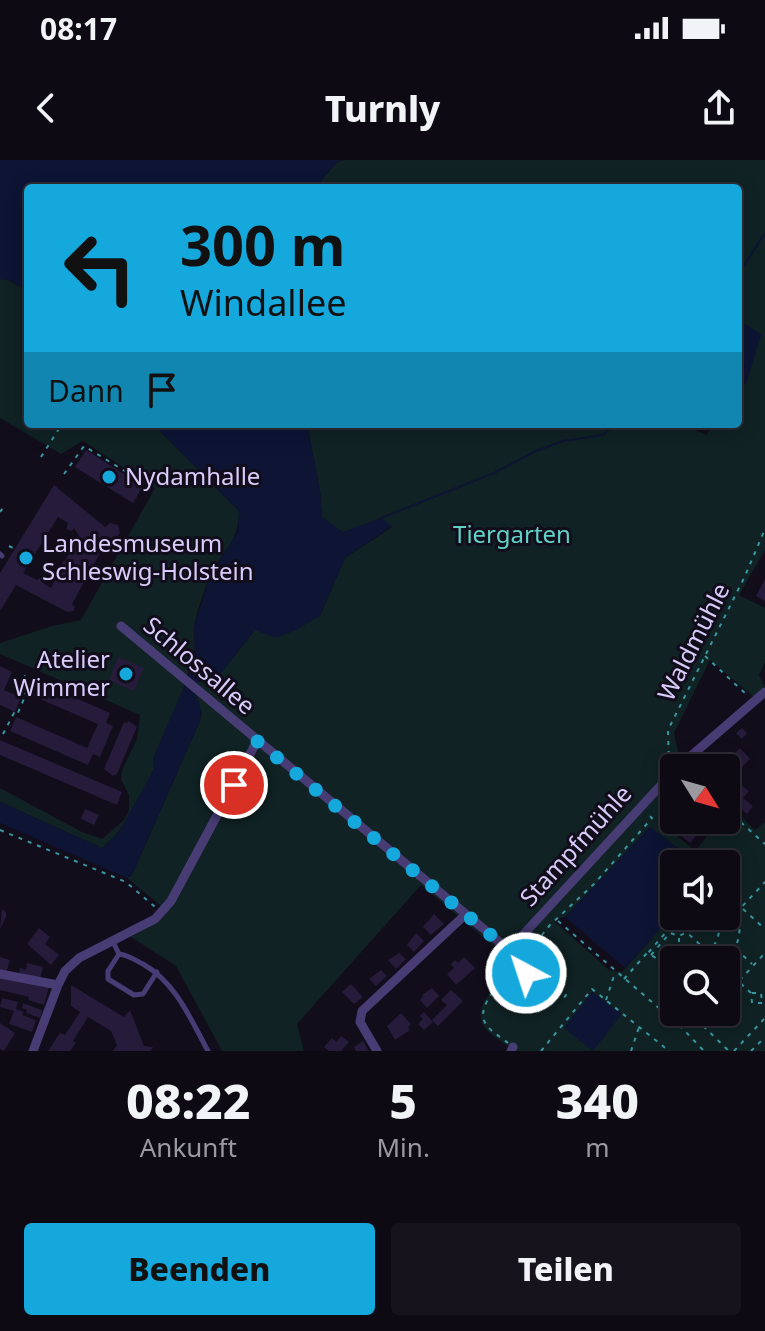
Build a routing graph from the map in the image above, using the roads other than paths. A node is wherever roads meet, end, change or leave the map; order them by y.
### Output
1 (121, 626) dead end
2 (765, 692) edge
3 (257, 741) junction
4 (694, 754) edge
5 (660, 786) edge
6 (466, 914) junction
7 (113, 941) junction
8 (509, 950) joint
9 (119, 954) junction
10 (157, 972) junction
11 (0, 974) edge
12 (58, 985) junction
13 (33, 1051) edge
14 (208, 1051) edge
15 (377, 1051) edge

1 - 3 street, Schlossallee
2 - 4 street, Stampfmühle
3 - 6 street, Schlossallee
3 - 7 street
5 - 8 street, Stampfmühle
6 - 8 street, Schlossallee
6 - 15 street
7 - 9 lane
7 - 12 street
9 - 10 lane
9 - 10 lane
10 - 14 lane
11 - 12 street
12 - 13 street

